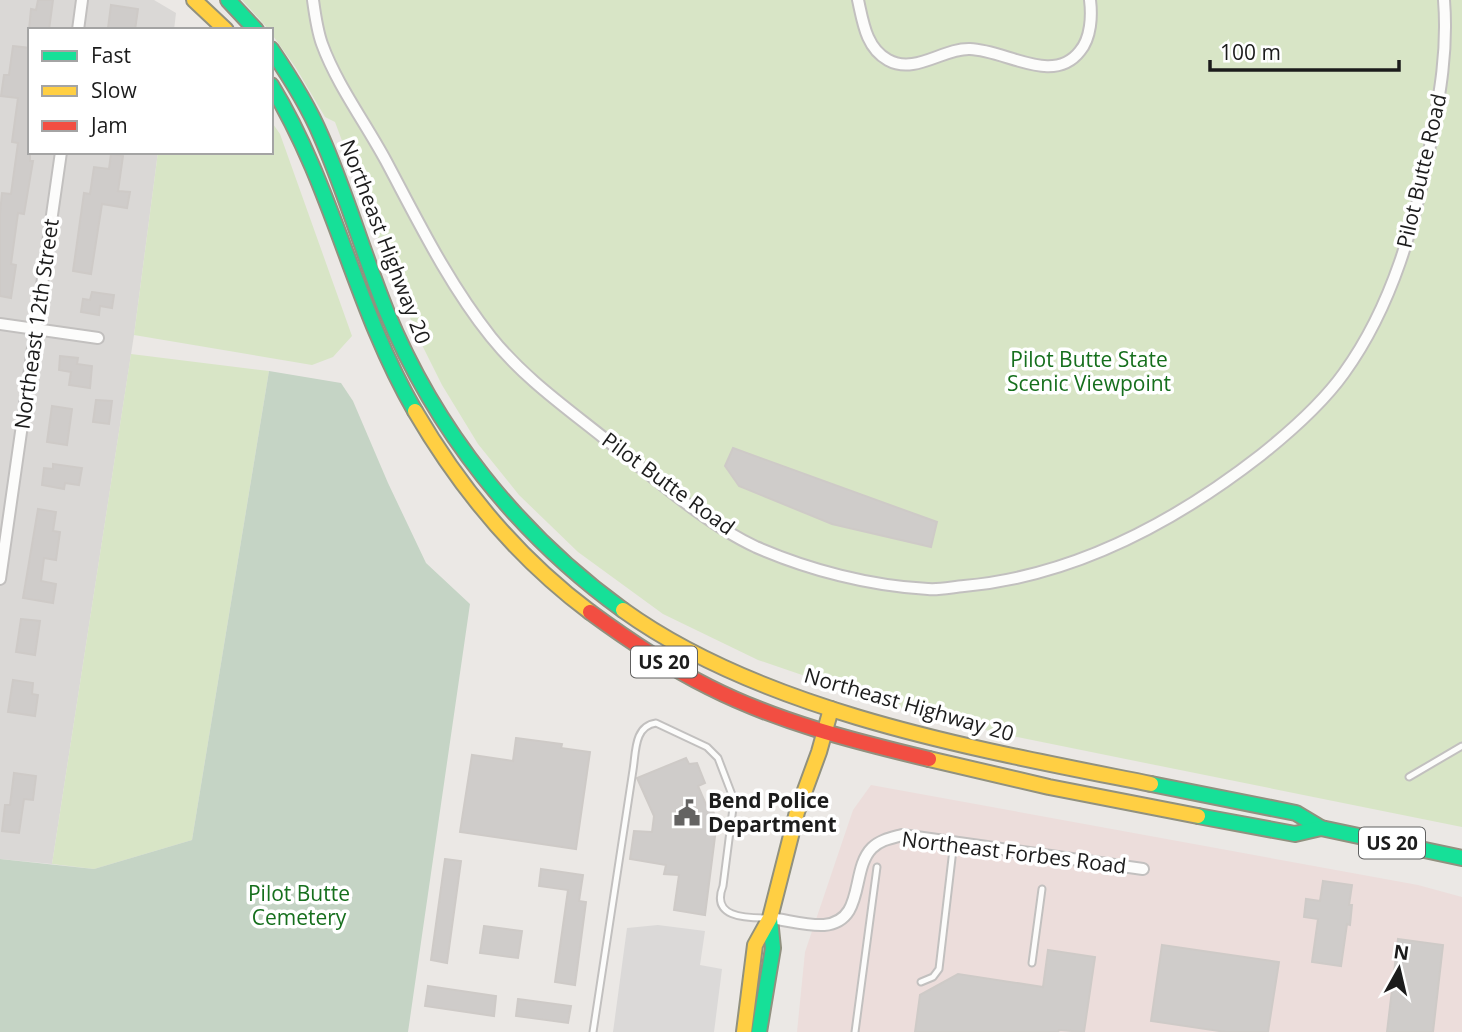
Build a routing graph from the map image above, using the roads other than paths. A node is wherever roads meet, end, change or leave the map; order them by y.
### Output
1 (82, 0) edge
2 (194, 0) edge
3 (228, 0) edge
4 (313, 0) edge
5 (858, 0) edge
6 (1090, 0) edge
7 (1444, 0) edge
8 (78, 28) edge
9 (224, 28) edge
10 (254, 28) edge
11 (273, 52) edge
12 (273, 88) edge
13 (61, 154) edge
14 (0, 324) edge
15 (37, 329) junction
16 (98, 338) dead end
17 (0, 579) edge
18 (831, 709) junction
19 (824, 733) junction
20 (1462, 746) edge
21 (1409, 777) dead end
22 (1321, 828) junction
23 (954, 841) junction
24 (1462, 858) edge
25 (877, 867) dead end
26 (1143, 869) dead end
27 (1042, 889) dead end
28 (770, 918) junction
29 (1032, 962) dead end
30 (921, 982) dead end
31 (593, 1032) edge
32 (744, 1032) edge
33 (759, 1032) edge
34 (855, 1032) edge

1 - 8 street
2 - 9 main road
3 - 10 main road
4 - 7 street, Pilot Butte Road
5 - 6 street
11 - 18 main road, Northeast Highway 20 / US 20
12 - 19 main road, Northeast Highway 20 / US 20
13 - 15 street, Northeast 12th Street
14 - 15 street
15 - 16 street
15 - 17 street, Northeast 12th Street
18 - 19 main road
18 - 22 main road, Northeast Highway 20 / US 20
19 - 22 main road, Northeast Highway 20 / US 20
19 - 28 main road
20 - 21 lane
22 - 24 main road, Northeast Highway 20 / US 20
23 - 26 street, Northeast Forbes Road
23 - 28 street, Northeast Forbes Road
23 - 30 lane
25 - 34 lane
27 - 29 lane
28 - 31 lane
28 - 32 main road
28 - 33 main road

